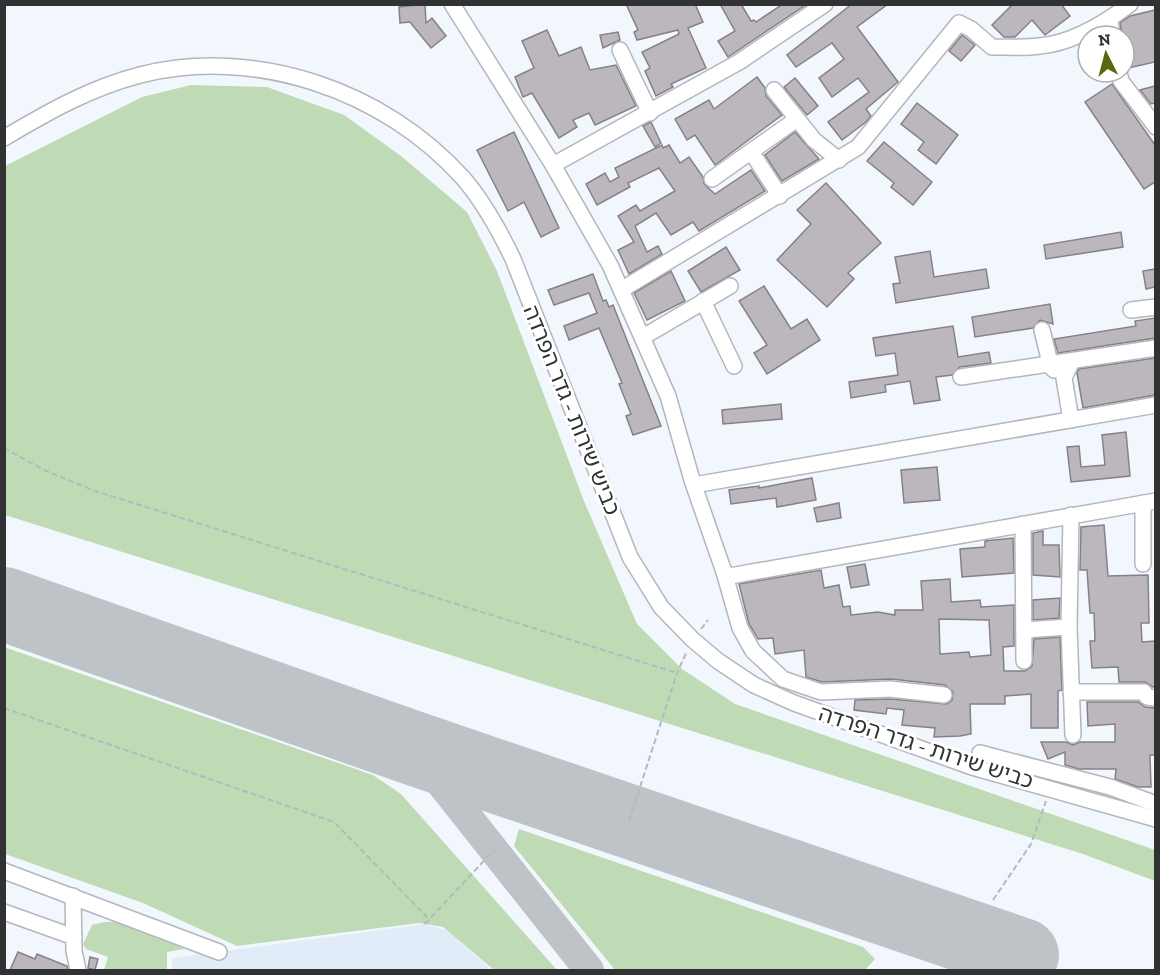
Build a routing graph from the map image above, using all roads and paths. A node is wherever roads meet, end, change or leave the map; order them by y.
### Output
1 (452, 4) edge
2 (825, 4) edge
3 (1130, 4) edge
4 (1110, 20) junction
5 (1111, 24) edge
6 (620, 50) dead end
7 (1123, 84) edge
8 (774, 90) dead end
9 (650, 113) junction
10 (797, 119) junction
11 (1155, 127) edge
12 (4, 138) edge
13 (752, 153) junction
14 (839, 160) junction
15 (553, 165) junction
16 (712, 178) dead end
17 (780, 196) junction
18 (730, 286) dead end
19 (621, 290) junction
20 (703, 302) junction
21 (1155, 307) edge
22 (1131, 310) dead end
23 (1042, 330) dead end
24 (643, 337) junction
25 (1155, 348) edge
26 (1071, 363) junction
27 (1050, 364) junction
28 (734, 366) dead end
29 (961, 377) dead end
30 (1064, 378) junction
31 (1155, 405) edge
32 (1071, 420) junction
33 (4, 448) edge
34 (694, 485) junction
35 (1149, 502) edge
36 (1071, 515) junction
37 (1023, 524) junction
38 (1143, 564) dead end
39 (724, 572) junction
40 (708, 620) dead end
41 (1069, 627) junction
42 (1024, 630) junction
43 (692, 639) junction
44 (1024, 661) dead end
45 (677, 673) junction
46 (1071, 692) junction
47 (944, 696) dead end
48 (1155, 698) edge
49 (4, 708) edge
50 (1073, 735) dead end
51 (980, 753) dead end
52 (1050, 788) junction
53 (1155, 804) edge
54 (1155, 819) edge
55 (629, 821) dead end
56 (494, 850) dead end
57 (4, 871) edge
58 (73, 896) junction
59 (993, 900) dead end
60 (4, 912) edge
61 (74, 937) junction
62 (219, 952) dead end
63 (78, 970) edge

1 - 15 street
2 - 9 street
3 - 4 street
4 - 5 street
4 - 14 street
6 - 9 street
7 - 11 street
8 - 10 street
9 - 15 street
10 - 13 street
10 - 14 street
12 - 43 street, כביש שירות - גדר הפרדה
13 - 16 street
13 - 17 street
14 - 17 street
15 - 19 street
17 - 19 street
18 - 20 street
19 - 24 street
20 - 24 street
20 - 28 street
21 - 22 street
23 - 27 street
24 - 34 street
25 - 26 street
26 - 27 street
26 - 30 street
27 - 29 street
27 - 30 street
30 - 32 street
31 - 32 street
32 - 34 street
33 - 45 path
34 - 39 street
35 - 36 street
35 - 38 street
36 - 37 street
36 - 41 street
37 - 39 street
37 - 42 street
39 - 47 street
40 - 43 path
41 - 42 street
41 - 46 street
42 - 44 street
43 - 45 path
43 - 52 street, כביש שירות - גדר הפרדה
45 - 55 path
46 - 48 street
46 - 50 street
49 - 56 path
51 - 53 street
52 - 54 street, כביש שירות - גדר הפרדה
52 - 59 path
57 - 58 street
58 - 61 street
58 - 62 street
60 - 61 street
61 - 63 street

